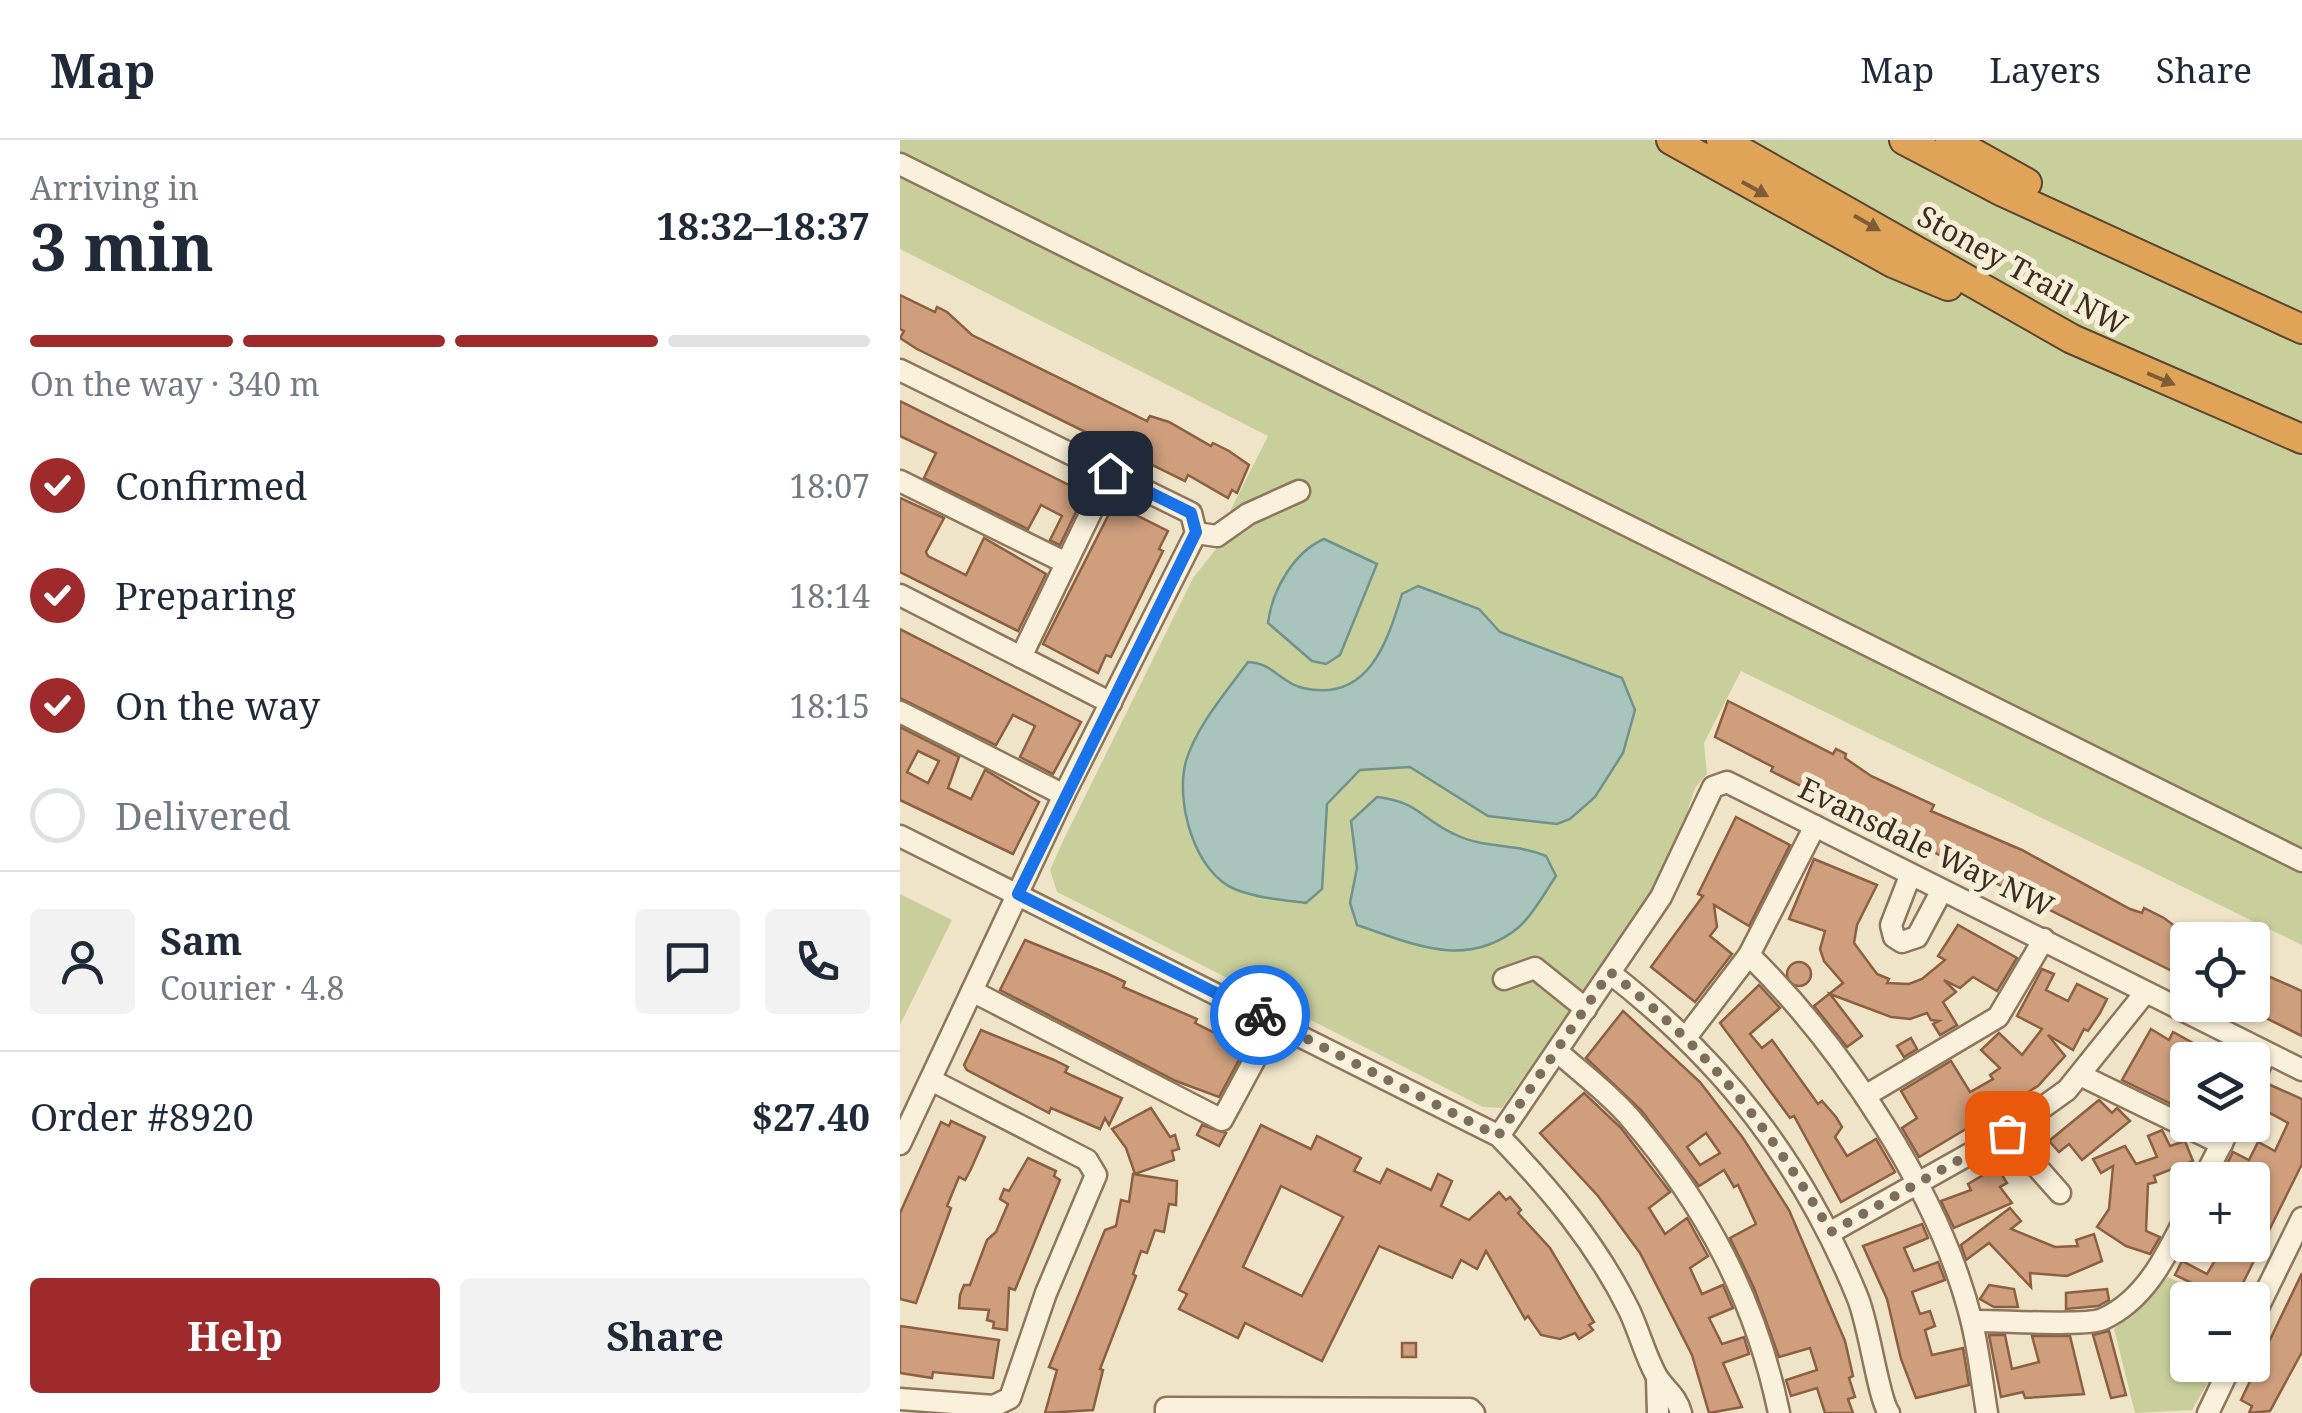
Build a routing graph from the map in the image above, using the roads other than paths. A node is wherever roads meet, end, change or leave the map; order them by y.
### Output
1 (1671, 140) edge
2 (1721, 140) edge
3 (1904, 140) edge
4 (1950, 140) edge
5 (900, 164) edge
6 (2302, 329) edge
7 (2072, 340) junction
8 (900, 370) edge
9 (2302, 439) edge
10 (1110, 473) junction
11 (900, 481) edge
12 (1299, 491) dead end
13 (1196, 532) junction
14 (1066, 563) junction
15 (900, 595) edge
16 (1022, 658) junction
17 (1110, 703) junction
18 (900, 712) edge
19 (1064, 795) junction
20 (1815, 826) junction
21 (900, 836) edge
22 (2302, 861) edge
23 (1910, 876) junction
24 (1941, 892) junction
25 (1018, 894) junction
26 (2044, 939) junction
27 (1749, 954) junction
28 (1610, 972) junction
29 (1504, 979) dead end
30 (972, 991) junction
31 (2145, 993) junction
32 (1586, 1009) junction
33 (1276, 1022) junction
34 (1687, 1036) junction
35 (2242, 1042) edge
36 (1557, 1051) junction
37 (2270, 1056) edge
38 (2302, 1070) edge
39 (2080, 1075) junction
40 (931, 1080) junction
41 (1865, 1096) junction
42 (2170, 1111) edge
43 (2007, 1133) junction
44 (1498, 1136) junction
45 (900, 1144) edge
46 (1917, 1186) junction
47 (2060, 1194) dead end
48 (2302, 1218) edge
49 (1831, 1232) junction
50 (2170, 1247) edge
51 (2270, 1283) edge
52 (1972, 1320) junction
53 (1657, 1378) junction
54 (2223, 1382) edge
55 (900, 1399) edge
56 (1289, 1410) edge
57 (1885, 1412) edge
58 (1166, 1413) edge
59 (1474, 1413) edge
60 (1658, 1413) edge
61 (1681, 1413) edge
62 (1779, 1413) edge
63 (1987, 1413) edge
64 (2208, 1413) edge

1 -> 7 highway
2 -> 7 highway, Stoney Trail NW
3 - 6 highway, Stoney Trail NW
4 - 6 highway
5 - 22 street
7 -> 9 highway, Stoney Trail NW
8 - 10 street
10 - 13 street
10 - 14 street
11 - 14 street
12 - 13 street
13 - 17 street
14 - 16 street
15 - 16 street
16 - 17 street
17 - 19 street
18 - 19 street
19 - 25 street
20 - 23 street, Evansdale Way NW
20 - 27 street
20 - 28 street, Evansdale Way NW
21 - 25 street
23 - 24 street, Evansdale Way NW
23 - 24 street
24 - 26 street, Evansdale Way NW
25 - 30 street
25 - 33 street
26 - 31 street, Evansdale Way NW
26 - 41 street
27 - 34 street
27 - 41 street
28 - 32 street, Evansdale Way NW
28 - 34 street
29 - 32 street
30 - 33 street
30 - 40 street
31 - 35 street, Evansdale Way NW
31 - 39 street
32 - 36 street, Evansdale Way NW
33 - 44 street
34 - 49 street
36 - 44 street, Evansdale Way NW
36 - 62 street
37 - 38 street, Evansdale Way NW
39 - 42 street
39 - 43 street
40 - 45 street
40 - 55 street
41 - 46 street
43 - 46 street
43 - 47 street
44 - 53 street
46 - 49 street
46 - 52 street
48 - 51 street
49 - 57 street
50 - 52 street
52 - 63 street
53 - 60 street
53 - 61 street
54 - 64 street
56 - 58 street
56 - 59 street

